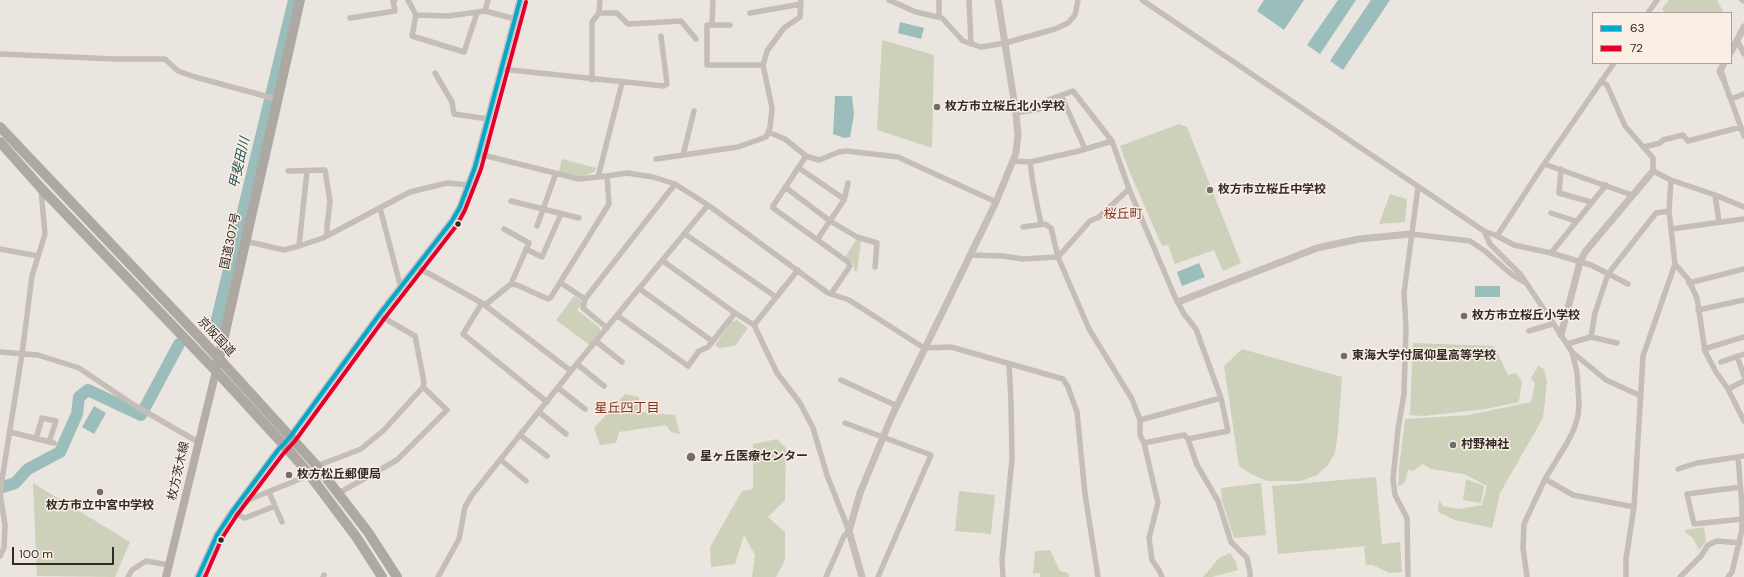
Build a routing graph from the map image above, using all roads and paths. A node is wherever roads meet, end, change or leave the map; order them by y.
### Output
1 (300, 0) edge
2 (395, 0) edge
3 (408, 0) edge
4 (488, 0) edge
5 (520, 0) edge
6 (600, 0) edge
7 (713, 0) edge
8 (888, 0) edge
9 (939, 0) edge
10 (969, 0) edge
11 (998, 0) edge
12 (1078, 0) edge
13 (1142, 0) edge
14 (1657, 0) edge
15 (801, 2) edge
16 (485, 10) junction
17 (1649, 12) edge
18 (477, 13) junction
19 (599, 14) junction
20 (750, 14) dead end
21 (416, 15) junction
22 (350, 18) dead end
23 (939, 18) junction
24 (515, 20) junction
25 (712, 25) junction
26 (730, 25) dead end
27 (1744, 27) edge
28 (661, 36) dead end
29 (696, 39) dead end
30 (1738, 40) junction
31 (1005, 43) junction
32 (971, 44) junction
33 (1732, 50) edge
34 (0, 54) edge
35 (1744, 54) edge
36 (1613, 64) edge
37 (1724, 64) edge
38 (763, 65) junction
39 (501, 68) junction
40 (435, 73) dead end
41 (1723, 78) joint
42 (592, 80) junction
43 (1601, 81) junction
44 (622, 83) junction
45 (1744, 94) edge
46 (1062, 95) junction
47 (276, 99) junction
48 (1731, 99) junction
49 (694, 111) dead end
50 (1016, 113) junction
51 (488, 119) junction
52 (1741, 123) edge
53 (0, 127) edge
54 (768, 132) junction
55 (1744, 136) edge
56 (1112, 141) junction
57 (0, 142) edge
58 (1644, 147) junction
59 (1085, 149) junction
60 (479, 154) junction
61 (683, 155) junction
62 (806, 156) junction
63 (656, 159) dead end
64 (1013, 161) junction
65 (1030, 162) junction
66 (1544, 164) junction
67 (799, 168) junction
68 (1561, 169) junction
69 (288, 171) dead end
70 (307, 171) junction
71 (1653, 171) junction
72 (556, 173) junction
73 (607, 176) junction
74 (598, 177) junction
75 (1671, 180) junction
76 (848, 183) dead end
77 (675, 184) junction
78 (469, 185) junction
79 (1606, 185) junction
80 (1418, 187) junction
81 (41, 188) junction
82 (785, 188) junction
83 (1129, 189) junction
84 (1632, 195) junction
85 (1715, 195) junction
86 (844, 199) junction
87 (511, 201) dead end
88 (996, 202) junction
89 (1591, 202) junction
90 (708, 205) junction
91 (1744, 207) edge
92 (380, 208) junction
93 (543, 210) junction
94 (1669, 211) junction
95 (1551, 213) dead end
96 (561, 214) junction
97 (579, 218) dead end
98 (1744, 218) edge
99 (830, 221) junction
100 (1575, 221) junction
101 (1719, 222) junction
102 (1041, 224) junction
103 (537, 226) dead end
104 (1023, 227) dead end
105 (504, 229) dead end
106 (1671, 229) junction
107 (1484, 231) junction
108 (685, 234) junction
109 (1411, 234) junction
110 (327, 235) junction
111 (1497, 236) junction
112 (818, 240) junction
113 (244, 241) junction
114 (299, 246) junction
115 (0, 249) edge
116 (526, 249) junction
117 (1551, 253) junction
118 (970, 255) junction
119 (38, 256) junction
120 (1058, 257) junction
121 (663, 260) junction
122 (1580, 262) junction
123 (1675, 264) junction
124 (416, 267) junction
125 (875, 267) dead end
126 (1744, 269) edge
127 (798, 270) junction
128 (1608, 274) junction
129 (561, 283) junction
130 (1526, 283) junction
131 (1689, 283) junction
132 (511, 284) junction
133 (1628, 284) dead end
134 (401, 288) junction
135 (640, 289) junction
136 (831, 294) junction
137 (776, 297) junction
138 (585, 299) junction
139 (1744, 300) edge
140 (1178, 302) junction
141 (484, 304) junction
142 (1698, 310) junction
143 (735, 313) junction
144 (379, 315) junction
145 (618, 316) junction
146 (1552, 324) junction
147 (754, 325) junction
148 (607, 328) junction
149 (1529, 331) dead end
150 (1561, 335) junction
151 (1744, 337) edge
152 (1591, 338) junction
153 (712, 341) junction
154 (597, 342) junction
155 (1617, 343) dead end
156 (1567, 344) junction
157 (924, 348) junction
158 (1704, 349) junction
159 (0, 352) edge
160 (1572, 352) junction
161 (22, 354) junction
162 (1744, 354) edge
163 (1737, 356) junction
164 (219, 358) junction
165 (622, 362) dead end
166 (1722, 362) dead end
167 (577, 364) junction
168 (1009, 364) junction
169 (216, 371) junction
170 (571, 372) junction
171 (1744, 376) edge
172 (842, 380) dead end
173 (1744, 381) edge
174 (604, 386) dead end
175 (422, 387) junction
176 (558, 388) junction
177 (1728, 389) junction
178 (1640, 396) junction
179 (1221, 398) junction
180 (547, 402) junction
181 (897, 406) junction
182 (585, 409) dead end
183 (539, 412) junction
184 (1140, 420) junction
185 (1744, 421) edge
186 (845, 423) dead end
187 (10, 432) junction
188 (566, 434) dead end
189 (520, 435) junction
190 (883, 437) junction
191 (36, 439) junction
192 (1188, 439) junction
193 (287, 440) junction
194 (198, 442) junction
195 (1144, 443) junction
196 (547, 456) dead end
197 (1744, 456) edge
198 (1738, 457) junction
199 (501, 460) junction
200 (318, 466) junction
201 (1678, 469) dead end
202 (310, 475) junction
203 (1544, 479) junction
204 (526, 481) dead end
205 (1740, 486) junction
206 (0, 492) edge
207 (269, 492) junction
208 (339, 493) junction
209 (238, 504) junction
210 (275, 506) junction
211 (1634, 506) junction
212 (232, 512) junction
213 (1742, 519) junction
214 (282, 522) dead end
215 (849, 531) junction
216 (1740, 543) junction
217 (0, 556) edge
218 (169, 565) junction
219 (201, 576) edge
220 (128, 577) edge
221 (166, 577) edge
222 (382, 577) edge
223 (397, 577) edge
224 (438, 577) edge
225 (826, 577) edge
226 (862, 577) edge
227 (878, 577) edge
228 (1003, 577) edge
229 (1098, 577) edge
230 (1162, 577) edge
231 (1250, 577) edge
232 (1408, 577) edge
233 (1528, 577) edge
234 (1626, 577) edge
235 (1680, 577) edge
236 (1728, 577) edge

1 - 47 highway, 国道307号
2 - 22 street
3 - 21 street
4 - 16 street
5 - 24 street
6 - 19 street
7 - 25 street
8 - 23 street
9 - 23 street
10 - 32 street
11 - 31 street
12 - 31 street
13 - 80 street
14 - 17 street
15 - 20 street
15 - 38 street
16 - 18 street
16 - 24 street
18 - 21 street
18 - 21 street
19 - 29 street
19 - 42 street
23 - 32 street
24 - 39 street
25 - 26 street
25 - 38 street
27 - 30 street
28 - 44 street
30 - 33 street
30 - 35 street
31 - 32 street
31 - 50 street
34 - 47 street
36 - 43 street
37 - 41 street
38 - 54 street
39 - 42 street
39 - 51 street
40 - 51 street
41 - 48 street
42 - 44 street
43 - 58 street
43 - 66 street
44 - 74 street
45 - 48 street
46 - 50 street
46 - 56 street
46 - 59 street
47 - 113 highway, 国道307号
48 - 52 street
49 - 61 street
50 - 64 street
51 - 60 street
52 - 55 street
52 - 58 street
53 - 164 highway, 京阪国道
54 - 61 street
54 - 62 street
56 - 59 street
56 - 83 street
57 - 81 highway, 京阪国道
58 - 71 street
59 - 65 street
60 - 72 street
60 - 78 street
61 - 63 street
62 - 67 street
62 - 88 street
64 - 65 street
64 - 88 street
65 - 102 street
66 - 68 street
66 - 111 street
67 - 82 street
67 - 86 street
68 - 79 street
68 - 89 street
69 - 70 street
70 - 110 street
70 - 114 street
71 - 75 street
71 - 84 street
72 - 74 street
72 - 93 street
73 - 74 street
73 - 77 street
73 - 129 street
75 - 85 street
75 - 94 street
76 - 86 street
77 - 90 street
77 - 138 street
78 - 92 street
78 - 124 street
79 - 84 street
79 - 89 street
80 - 107 street
80 - 109 street
81 - 119 street
81 - 169 highway, 京阪国道
82 - 99 street
82 - 112 street
83 - 120 street
83 - 140 street
84 - 122 street
85 - 91 street
85 - 101 street
86 - 99 street
87 - 93 street
88 - 118 street
89 - 100 street
90 - 108 street
90 - 127 street
92 - 110 street
92 - 134 street
93 - 96 street
93 - 103 street
94 - 106 street
94 - 128 street
95 - 100 street
96 - 97 street
96 - 116 street
98 - 101 street
99 - 112 street
99 - 125 street
100 - 117 street
101 - 106 street
102 - 104 street
102 - 120 street
105 - 116 street
106 - 123 street
107 - 111 street
107 - 130 street
108 - 121 street
108 - 137 street
109 - 130 street
109 - 140 street
109 - 232 street
110 - 114 street
111 - 117 street
112 - 136 street
113 - 114 street
113 - 164 highway, 国道307号
115 - 119 street
116 - 132 street
117 - 122 street
118 - 120 street
118 - 157 street
119 - 161 street
120 - 184 street
121 - 135 street
121 - 143 street
122 - 128 street
122 - 150 street
123 - 131 street
123 - 178 street
124 - 134 street
124 - 141 street
126 - 131 street
127 - 136 street
127 - 137 street
128 - 133 street
128 - 152 street
129 - 132 street
129 - 138 street
130 - 146 street
131 - 142 street
132 - 141 street
134 - 144 street
135 - 145 street
135 - 153 street
136 - 157 street
137 - 147 street
138 - 148 street
139 - 142 street
140 - 179 street
141 - 170 street
141 - 180 street
142 - 158 street
143 - 147 street
143 - 153 street
144 - 175 street
144 - 193 street
145 - 148 street
145 - 153 street
146 - 149 street
146 - 150 street
147 - 215 street
148 - 154 street
150 - 156 street
151 - 158 street
152 - 155 street
152 - 156 street
154 - 165 street
154 - 167 street
156 - 160 street
157 - 168 street
157 - 181 street
158 - 177 street
159 - 161 street
160 - 178 street
160 - 203 street
161 - 187 street
161 - 194 street
162 - 163 street
163 - 166 street
163 - 171 street
164 - 169 highway, 国道307号
164 - 193 highway, 京阪国道
167 - 170 street
167 - 174 street
168 - 228 street
168 - 229 street
169 - 193 highway, 京阪国道
169 - 194 main road, 枚方茨木線
170 - 176 street
172 - 181 street
173 - 177 street
175 - 200 street
175 - 208 street
176 - 180 street
176 - 182 street
177 - 185 street
178 - 211 street
179 - 184 street
179 - 192 street
180 - 183 street
181 - 190 street
183 - 188 street
183 - 189 street
184 - 195 street
186 - 190 street
187 - 191 street
187 - 206 street
189 - 196 street
189 - 199 street
190 - 215 street
190 - 227 street
191 - 191 street
192 - 195 street
192 - 231 street
193 - 200 highway, 京阪国道
193 - 202 highway, 京阪国道
193 - 209 street
194 - 218 main road, 枚方茨木線
195 - 230 street
197 - 198 street
198 - 201 street
198 - 205 street
199 - 204 street
199 - 224 street
200 - 208 highway, 京阪国道
202 - 207 street
202 - 222 highway, 京阪国道
203 - 211 street
203 - 233 street
205 - 213 street
205 - 213 street
206 - 217 street
207 - 209 street
207 - 210 street
208 - 223 highway, 京阪国道
209 - 212 street
210 - 212 street
210 - 214 street
211 - 234 street
212 - 219 street
213 - 216 street
215 - 225 street
215 - 226 street
216 - 235 street
216 - 236 street
218 - 220 street
218 - 221 main road, 枚方茨木線

